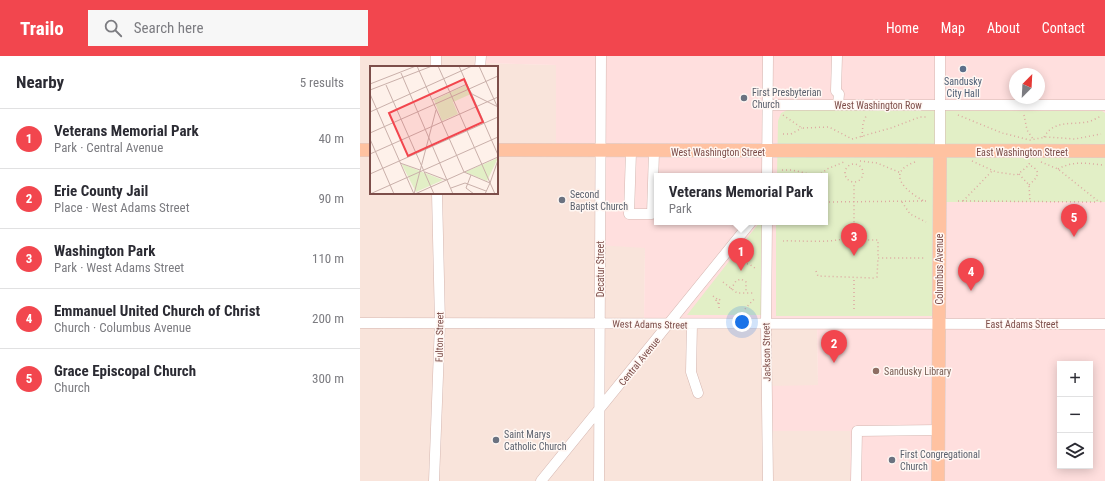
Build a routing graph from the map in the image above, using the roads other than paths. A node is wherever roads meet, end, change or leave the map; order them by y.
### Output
1 (481, 56) edge
2 (601, 56) edge
3 (768, 56) edge
4 (837, 56) edge
5 (841, 56) edge
6 (940, 56) edge
7 (480, 66) edge
8 (839, 94) junction
9 (768, 105) junction
10 (838, 105) junction
11 (1105, 105) edge
12 (940, 106) junction
13 (498, 150) edge
14 (1105, 151) edge
15 (600, 152) junction
16 (631, 152) junction
17 (654, 152) junction
18 (768, 152) junction
19 (940, 152) junction
20 (767, 173) edge
21 (436, 194) edge
22 (749, 225) edge
23 (767, 225) edge
24 (360, 323) edge
25 (440, 323) junction
26 (600, 323) junction
27 (669, 324) junction
28 (692, 324) junction
29 (766, 324) junction
30 (939, 324) junction
31 (1105, 324) edge
32 (698, 393) dead end
33 (599, 410) junction
34 (939, 430) junction
35 (434, 481) edge
36 (541, 481) edge
37 (599, 481) edge
38 (768, 481) edge
39 (856, 481) edge
40 (938, 481) edge

1 - 7 street
2 - 15 street, Decatur Street
3 - 9 street
4 - 8 street
5 - 8 street
6 - 12 street, Columbus Avenue
8 - 10 street
9 - 10 street, West Washington Row
9 - 18 street
10 - 12 street, West Washington Row
11 - 12 street, West Washington Row
12 - 19 street, Columbus Avenue
13 - 15 main road, West Washington Street
14 - 19 main road, East Washington Street
15 - 16 main road, West Washington Street
15 - 26 street, Decatur Street
16 - 17 main road, West Washington Street
16 - 17 street
17 - 18 main road, West Washington Street
18 - 19 main road, West Washington Street
18 - 20 street
19 - 30 main road, Columbus Avenue
21 - 25 street, Fulton Street
22 - 27 street, Central Avenue
23 - 29 street, Jackson Street
24 - 25 street, West Adams Street
25 - 26 street, West Adams Street
25 - 35 street, Fulton Street
26 - 27 street, West Adams Street
26 - 33 street, Decatur Street
27 - 28 street, West Adams Street
27 - 33 street, Central Avenue
28 - 29 street, West Adams Street
28 - 32 street
29 - 30 street, West Adams Street
29 - 38 street, Jackson Street
30 - 31 street, East Adams Street
30 - 34 main road, Columbus Avenue
33 - 36 street, Central Avenue
33 - 37 street, Decatur Street
34 - 39 street
34 - 40 main road, Columbus Avenue

